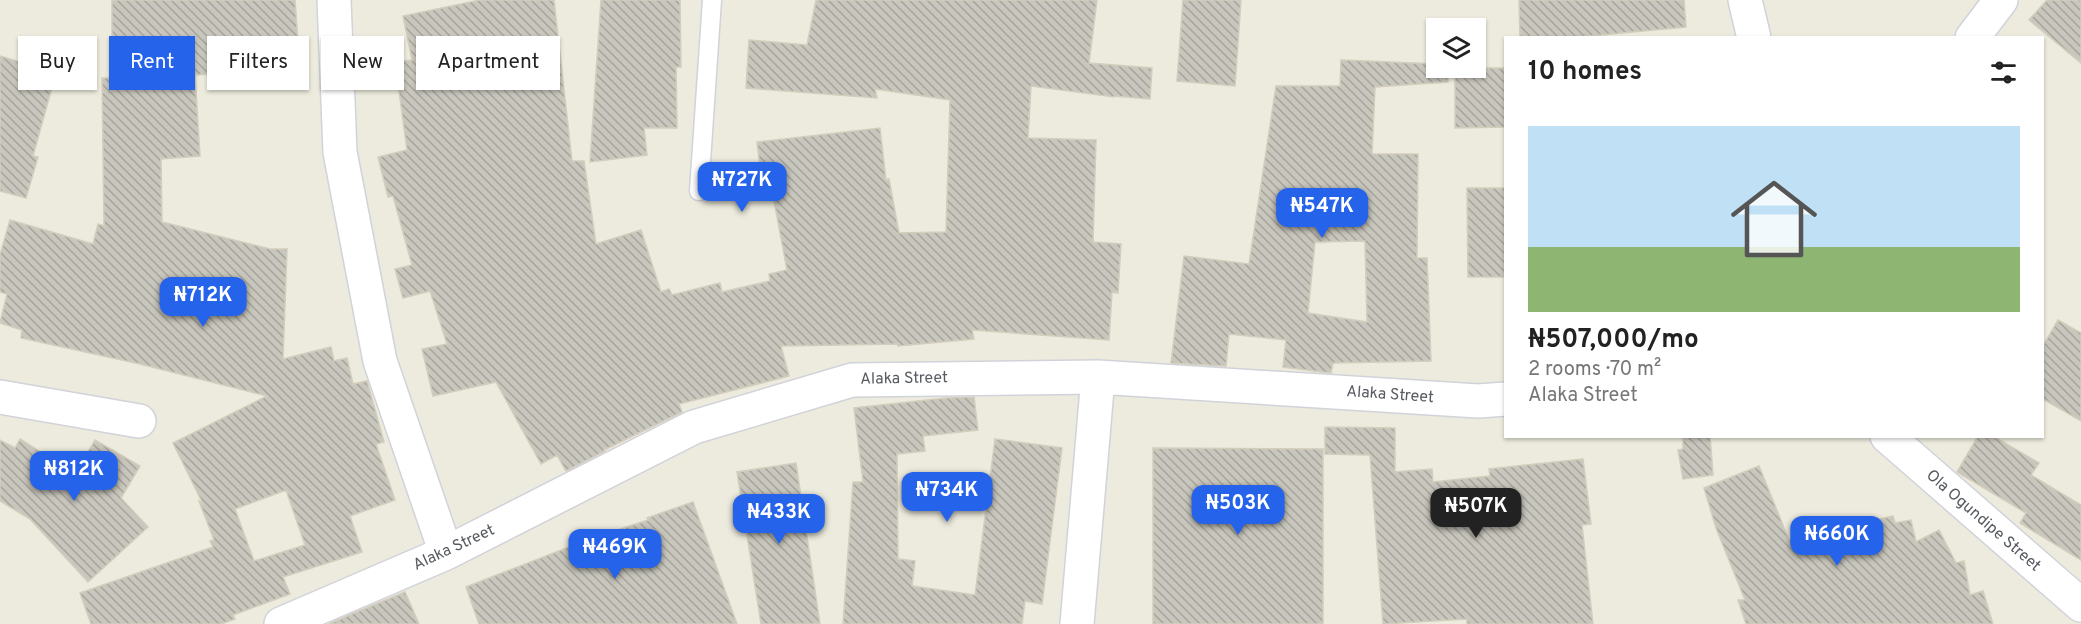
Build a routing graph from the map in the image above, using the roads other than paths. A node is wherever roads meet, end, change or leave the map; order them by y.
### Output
1 (334, 0) edge
2 (712, 0) edge
3 (1745, 0) edge
4 (2001, 0) edge
5 (1754, 36) edge
6 (1974, 36) edge
7 (699, 191) dead end
8 (1098, 377) junction
9 (0, 398) edge
10 (1504, 399) edge
11 (139, 421) dead end
12 (1889, 438) edge
13 (446, 553) junction
14 (2081, 605) edge
15 (281, 624) edge
16 (1077, 624) edge

1 - 13 street
2 - 7 lane
3 - 5 street
4 - 6 street
8 - 10 street, Alaka Street
8 - 13 street, Alaka Street
8 - 16 street
9 - 11 street
12 - 14 street, Ola Ogundipe Street
13 - 15 street, Alaka Street

